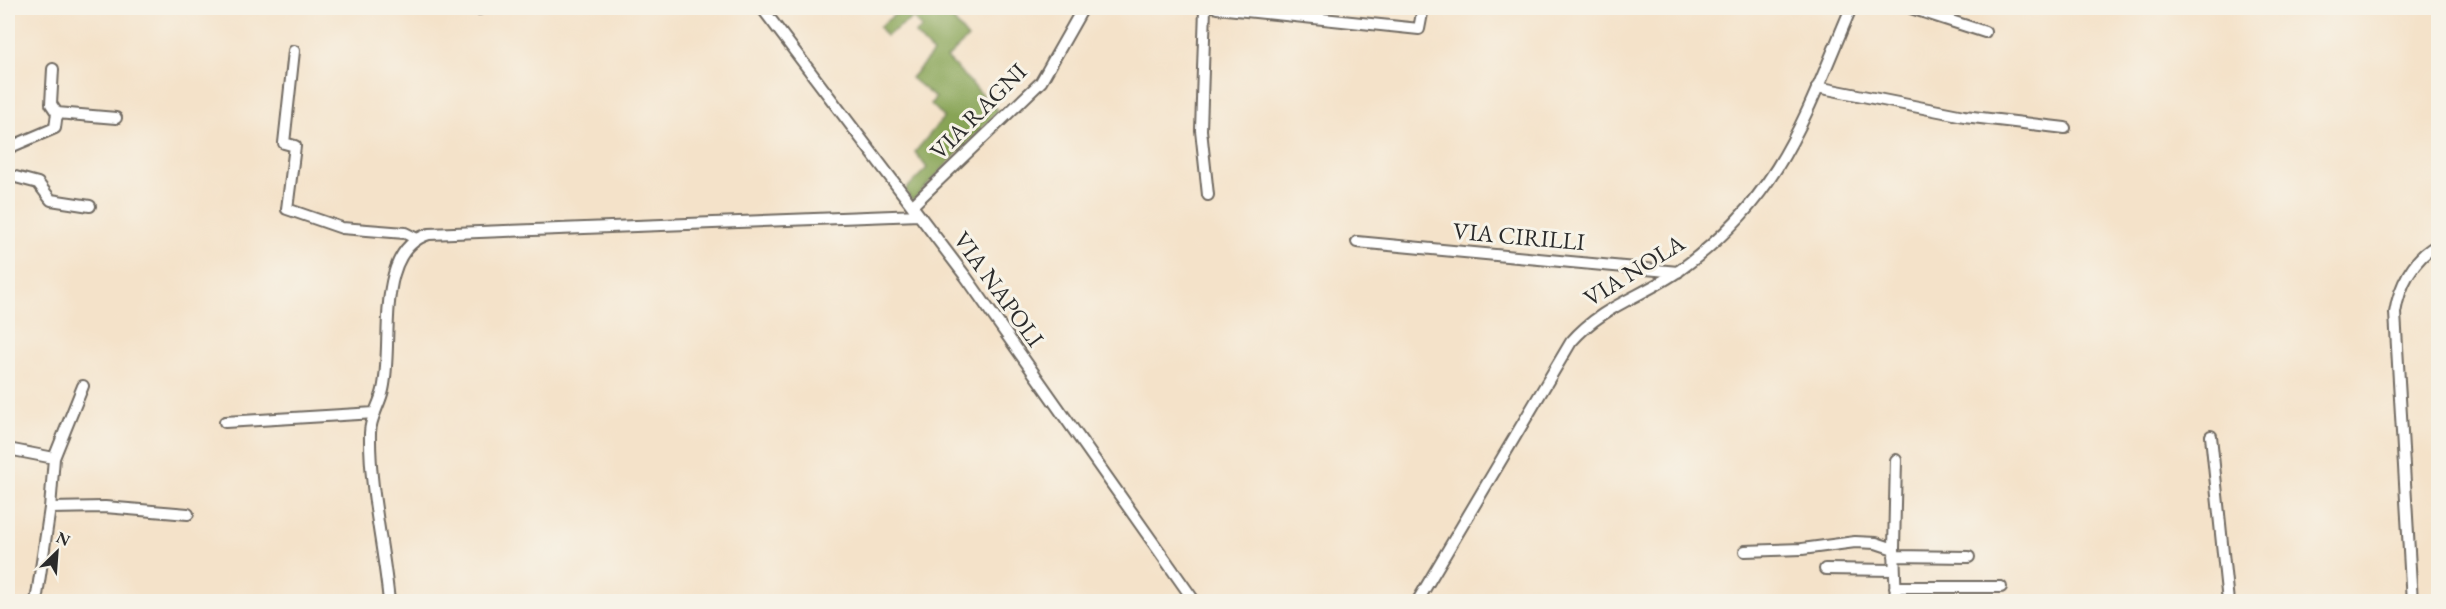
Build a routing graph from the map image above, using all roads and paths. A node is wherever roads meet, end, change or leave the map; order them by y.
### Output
1 (762, 8) edge
2 (1083, 8) edge
3 (1204, 8) edge
4 (1217, 8) edge
5 (1423, 8) edge
6 (1851, 8) edge
7 (1911, 8) edge
8 (1985, 32) dead end
9 (294, 51) dead end
10 (53, 69) dead end
11 (1817, 87) junction
12 (57, 113) junction
13 (116, 118) dead end
14 (2065, 128) dead end
15 (8, 148) edge
16 (8, 175) edge
17 (1208, 195) dead end
18 (90, 206) dead end
19 (912, 206) junction
20 (919, 215) junction
21 (415, 238) junction
22 (1357, 242) dead end
23 (2439, 245) edge
24 (1678, 272) junction
25 (83, 386) dead end
26 (375, 413) junction
27 (225, 422) dead end
28 (2211, 436) dead end
29 (8, 449) edge
30 (54, 458) junction
31 (1896, 460) dead end
32 (50, 508) junction
33 (188, 514) dead end
34 (1745, 551) dead end
35 (1894, 552) junction
36 (1969, 557) dead end
37 (1825, 569) dead end
38 (1894, 570) junction
39 (1896, 587) junction
40 (2001, 587) dead end
41 (36, 602) edge
42 (389, 602) edge
43 (1195, 602) edge
44 (1417, 602) edge
45 (1896, 602) edge
46 (2228, 602) edge
47 (2412, 602) edge

1 - 19 street, VIA NAPOLI
2 - 19 street, VIA RAGNI
3 - 17 street
4 - 5 street
6 - 11 street, VIA NOLA
7 - 8 street
9 - 21 street
10 - 12 street
11 - 14 street
11 - 24 street, VIA NOLA
12 - 13 street
12 - 15 street
16 - 18 street
19 - 20 street, VIA NAPOLI
20 - 21 street
20 - 43 street, VIA NAPOLI
21 - 26 street
22 - 24 street, VIA CIRILLI
23 - 47 street
24 - 44 street, VIA NOLA
25 - 30 street
26 - 27 street
26 - 42 street
28 - 46 street
29 - 30 street
30 - 32 street
31 - 35 street
32 - 33 street
32 - 41 street
34 - 35 street
35 - 36 street
35 - 38 street
37 - 38 street
38 - 39 street
39 - 40 street
39 - 45 street

